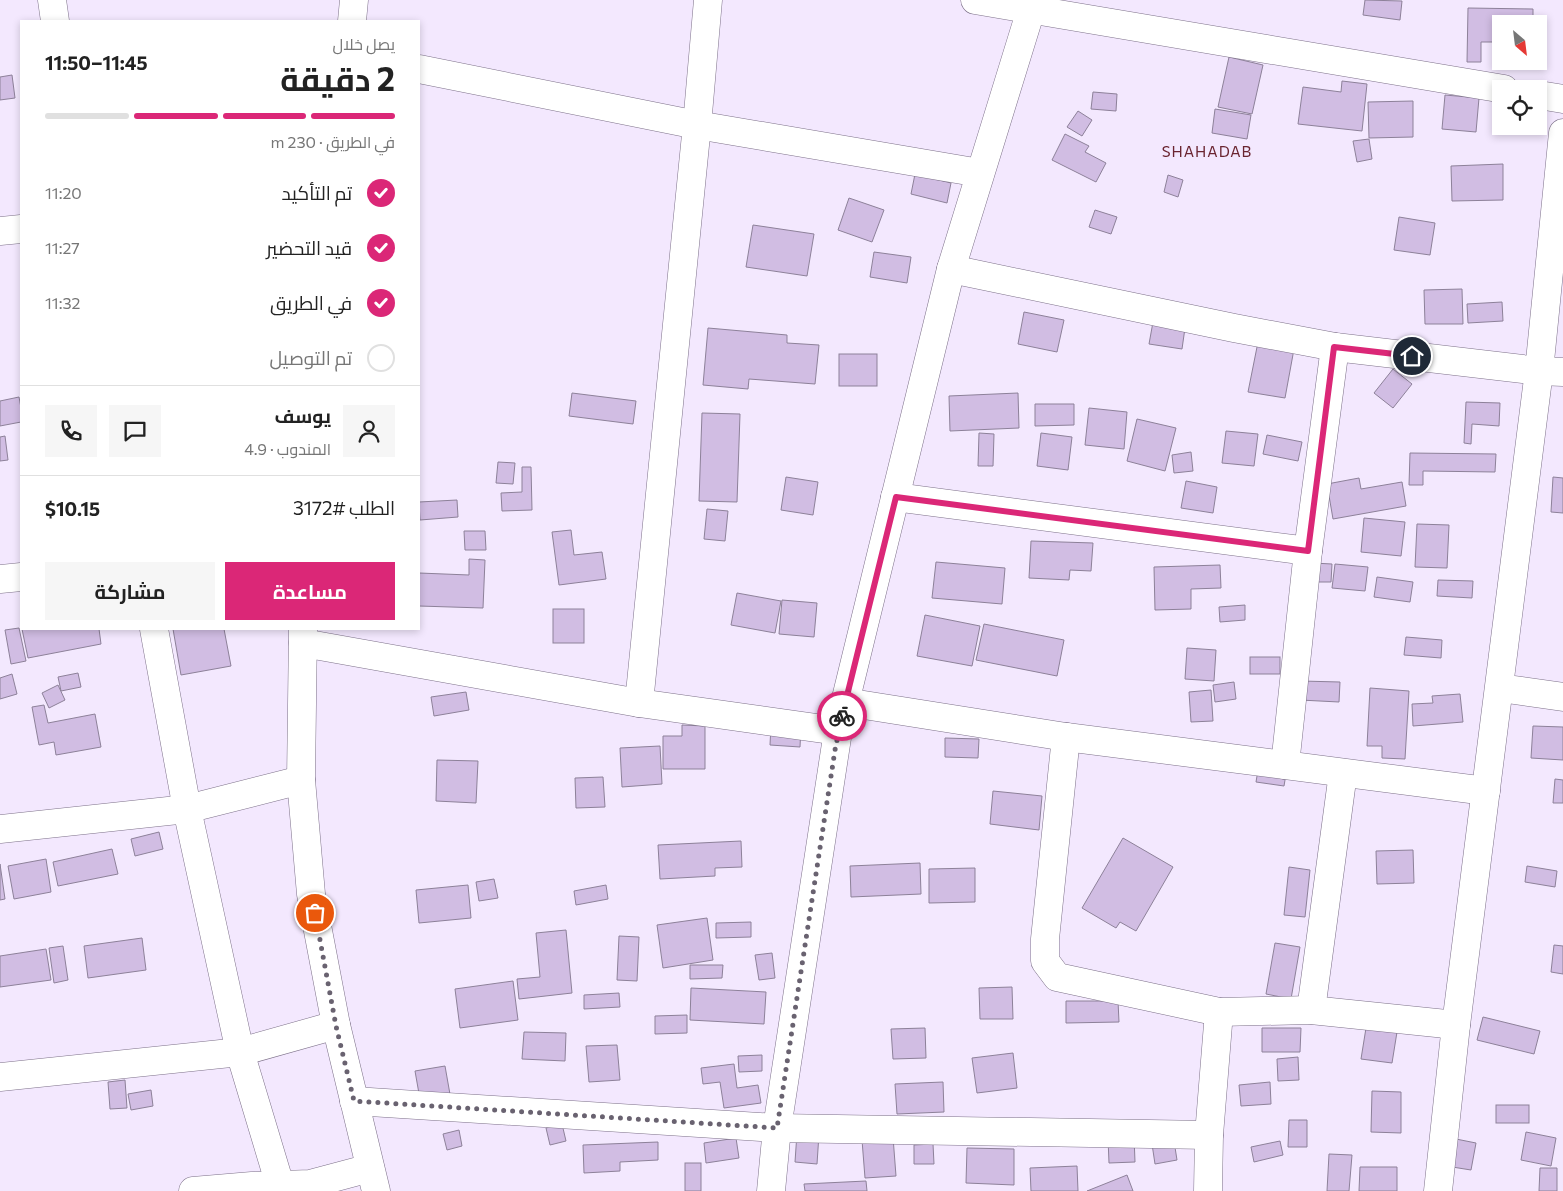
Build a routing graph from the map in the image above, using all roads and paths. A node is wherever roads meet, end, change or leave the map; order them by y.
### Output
1 (52, 0) edge
2 (354, 0) edge
3 (708, 0) edge
4 (975, 0) edge
5 (1032, 4) edge
6 (55, 20) edge
7 (352, 20) edge
8 (420, 69) edge
9 (1492, 87) edge
10 (1547, 96) edge
11 (1563, 99) edge
12 (697, 125) junction
13 (1563, 132) edge
14 (980, 173) junction
15 (20, 229) edge
16 (0, 231) edge
17 (951, 269) junction
18 (1334, 347) junction
19 (1551, 372) edge
20 (896, 497) junction
21 (1308, 551) junction
22 (20, 577) edge
23 (0, 579) edge
24 (154, 630) edge
25 (303, 636) edge
26 (1500, 688) junction
27 (1563, 697) edge
28 (845, 702) junction
29 (639, 703) junction
30 (838, 731) junction
31 (1066, 738) junction
32 (1285, 765) junction
33 (1343, 773) junction
34 (301, 780) junction
35 (1486, 791) junction
36 (187, 809) junction
37 (0, 829) edge
38 (1311, 1010) junction
39 (1218, 1012) junction
40 (1456, 1025) junction
41 (336, 1026) junction
42 (240, 1052) junction
43 (0, 1077) edge
44 (354, 1101) junction
45 (777, 1128) junction
46 (1209, 1135) junction
47 (373, 1180) edge
48 (280, 1185) junction
49 (193, 1191) edge
50 (772, 1191) edge
51 (1208, 1191) edge
52 (1438, 1191) edge

1 - 6 street
2 - 7 street
3 - 12 street
4 - 5 street
5 - 9 street
5 - 14 street
8 - 12 street
10 - 11 street
12 - 14 street
12 - 29 street
13 - 19 street
14 - 17 street
15 - 16 street
17 - 18 street
17 - 20 street
18 - 19 street
18 - 21 street
19 - 26 street
20 - 21 street
20 - 28 street
21 - 32 street
22 - 23 street
24 - 36 street
25 - 29 street
25 - 34 street
26 - 27 street
26 - 35 street
28 - 30 street
28 - 31 street
29 - 30 street
30 - 45 street
31 - 32 street
31 - 39 street
32 - 33 street
33 - 35 street
33 - 38 street
34 - 36 street
34 - 41 street
35 - 40 street
36 - 37 street
36 - 42 street
38 - 39 street
38 - 40 street
39 - 46 street
40 - 52 street
41 - 42 street
41 - 44 street
42 - 43 street
42 - 48 street
44 - 45 street
44 - 47 street
45 - 46 street
45 - 50 street
46 - 51 street
47 - 48 street
48 - 49 street

